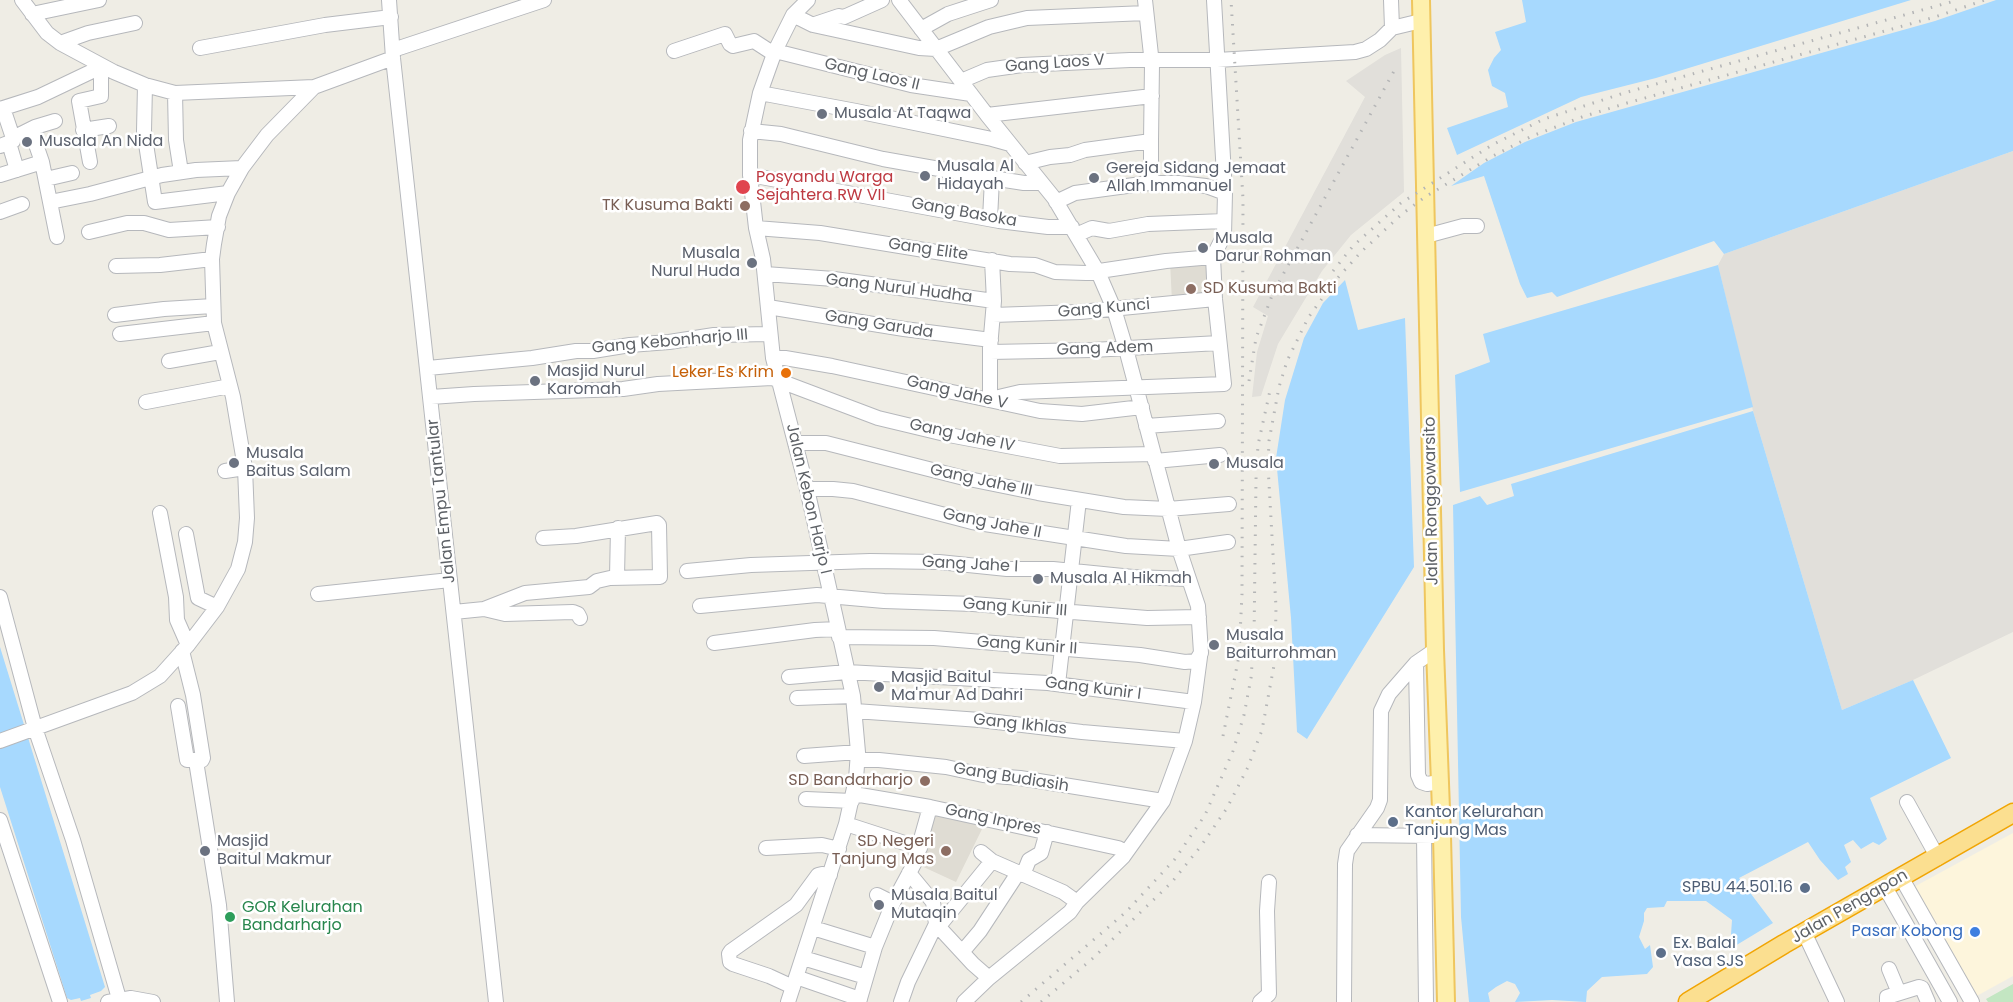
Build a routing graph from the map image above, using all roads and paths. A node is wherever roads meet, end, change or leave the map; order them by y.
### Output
1 (22, 0) edge
2 (99, 0) edge
3 (389, 0) edge
4 (544, 0) edge
5 (808, 0) edge
6 (882, 0) edge
7 (899, 0) edge
8 (991, 0) edge
9 (1214, 0) edge
10 (1390, 0) edge
11 (1421, 0) edge
12 (1146, 6) edge
13 (32, 14) junction
14 (794, 15) junction
15 (391, 16) junction
16 (1421, 21) junction
17 (135, 23) dead end
18 (813, 25) junction
19 (1392, 28) junction
20 (921, 29) junction
21 (60, 43) junction
22 (200, 48) dead end
23 (936, 49) junction
24 (674, 51) dead end
25 (775, 53) junction
26 (393, 54) junction
27 (1152, 60) junction
28 (1217, 60) junction
29 (102, 67) junction
30 (961, 81) junction
31 (146, 85) junction
32 (314, 87) junction
33 (175, 93) junction
34 (760, 93) junction
35 (971, 94) junction
36 (1152, 96) junction
37 (1, 109) edge
38 (987, 115) junction
39 (55, 121) dead end
40 (109, 126) dead end
41 (31, 130) junction
42 (83, 130) junction
43 (751, 131) junction
44 (1151, 141) junction
45 (8, 142) edge
46 (1010, 144) junction
47 (42, 162) junction
48 (90, 162) dead end
49 (1025, 163) junction
50 (242, 168) junction
51 (17, 170) junction
52 (181, 172) junction
53 (72, 173) dead end
54 (0, 175) edge
55 (750, 175) junction
56 (152, 177) junction
57 (46, 179) junction
58 (992, 179) junction
59 (1041, 183) junction
60 (1151, 183) junction
61 (228, 193) junction
62 (1225, 193) junction
63 (50, 202) junction
64 (1056, 202) junction
65 (22, 204) dead end
66 (0, 212) edge
67 (990, 219) junction
68 (1224, 220) junction
69 (1477, 226) dead end
70 (218, 227) junction
71 (756, 228) junction
72 (1074, 231) junction
73 (89, 232) dead end
74 (1426, 236) junction
75 (57, 237) dead end
76 (1213, 256) junction
77 (212, 259) junction
78 (992, 260) junction
79 (116, 266) dead end
80 (1098, 272) junction
81 (765, 274) junction
82 (1215, 299) junction
83 (213, 306) junction
84 (768, 307) junction
85 (993, 308) junction
86 (1114, 309) junction
87 (115, 315) dead end
88 (214, 323) junction
89 (120, 334) dead end
90 (770, 334) junction
91 (1219, 343) junction
92 (990, 346) junction
93 (1126, 349) junction
94 (220, 352) junction
95 (773, 358) junction
96 (169, 361) dead end
97 (428, 368) junction
98 (778, 380) junction
99 (230, 386) junction
100 (1137, 387) junction
101 (431, 397) junction
102 (990, 399) junction
103 (146, 402) dead end
104 (1142, 407) junction
105 (1218, 421) dead end
106 (1146, 426) junction
107 (795, 443) junction
108 (1220, 455) dead end
109 (1155, 458) junction
110 (245, 468) junction
111 (225, 471) dead end
112 (807, 489) junction
113 (1079, 500) junction
114 (1229, 504) dead end
115 (1168, 508) junction
116 (160, 513) dead end
117 (618, 528) junction
118 (186, 534) dead end
119 (543, 538) dead end
120 (1075, 538) junction
121 (1228, 542) dead end
122 (1179, 549) junction
123 (823, 562) junction
124 (1071, 570) junction
125 (687, 571) dead end
126 (617, 577) junction
127 (1189, 579) junction
128 (450, 580) junction
129 (318, 594) dead end
130 (831, 596) junction
131 (0, 597) edge
132 (700, 606) dead end
133 (217, 607) junction
134 (484, 609) junction
135 (1066, 611) junction
136 (454, 612) junction
137 (1199, 617) junction
138 (580, 618) dead end
139 (838, 633) junction
140 (714, 643) dead end
141 (185, 648) junction
142 (1063, 648) junction
143 (1435, 650) junction
144 (1201, 651) junction
145 (1416, 663) junction
146 (848, 672) junction
147 (789, 676) dead end
148 (1058, 684) junction
149 (853, 696) junction
150 (796, 698) dead end
151 (1194, 702) junction
152 (178, 706) dead end
153 (855, 711) junction
154 (31, 730) junction
155 (0, 741) edge
156 (1185, 741) junction
157 (804, 756) dead end
158 (858, 756) junction
159 (196, 761) junction
160 (1440, 782) junction
161 (853, 797) junction
162 (806, 799) dead end
163 (1162, 801) junction
164 (1906, 802) dead end
165 (930, 807) junction
166 (2013, 813) edge
167 (0, 820) edge
168 (846, 824) junction
169 (1047, 832) junction
170 (1357, 835) junction
171 (1424, 836) junction
172 (1442, 836) junction
173 (766, 848) dead end
174 (920, 848) junction
175 (839, 849) junction
176 (981, 852) dead end
177 (1123, 857) junction
178 (1938, 858) junction
179 (992, 861) junction
180 (909, 873) junction
181 (1021, 874) junction
182 (830, 875) junction
183 (1901, 878) junction
184 (1269, 882) dead end
185 (1885, 887) junction
186 (877, 895) dead end
187 (1077, 902) junction
188 (892, 903) junction
189 (938, 925) junction
190 (813, 928) junction
191 (1804, 932) junction
192 (875, 947) junction
193 (963, 951) junction
194 (803, 958) junction
195 (1889, 969) dead end
196 (867, 977) junction
197 (989, 978) junction
198 (794, 982) junction
199 (1899, 993) junction
200 (1270, 999) edge
201 (860, 1000) edge
202 (116, 1001) edge
203 (60, 1002) edge
204 (153, 1002) edge
205 (227, 1002) edge
206 (496, 1002) edge
207 (789, 1002) edge
208 (901, 1002) edge
209 (964, 1002) edge
210 (1344, 1002) edge
211 (1426, 1002) edge
212 (1446, 1002) edge
213 (1688, 1002) edge
214 (1837, 1002) edge
215 (1887, 1002) edge
216 (1928, 1002) edge
217 (1950, 1002) edge
218 (1972, 1002) edge

1 - 13 street
2 - 13 street
3 - 15 street, Jalan Empu Tantular
4 - 26 street
5 - 14 street, Jalan Kebon Harjo I
6 - 18 street
7 - 20 street
8 - 20 street
9 - 28 street
10 - 19 street
11 - 16 main road, Jalan Ronggowarsito
12 - 23 street
12 - 27 street
13 - 21 street
14 - 18 street
14 - 25 street, Jalan Kebon Harjo I
15 - 22 street
15 - 26 street, Jalan Empu Tantular
16 - 19 street
16 - 74 main road, Jalan Ronggowarsito
17 - 21 street
18 - 23 street
19 - 28 street, Gang Laos V
20 - 23 street
21 - 29 street
23 - 30 street
24 - 25 street, Gang Laos II
25 - 34 street, Jalan Kebon Harjo I
25 - 35 street, Gang Laos II
26 - 32 street
26 - 97 street, Jalan Empu Tantular
27 - 28 street, Gang Laos V
27 - 30 street, Gang Laos V
27 - 36 street
28 - 62 street
29 - 31 street
29 - 37 street
29 - 42 street
30 - 35 street
31 - 33 street
31 - 56 street
32 - 33 street
32 - 50 street
33 - 52 street
34 - 43 street, Jalan Kebon Harjo I
34 - 46 street
35 - 38 street
36 - 38 street
36 - 44 street
37 - 45 street
38 - 46 street
39 - 41 street
40 - 42 street
41 - 45 street
41 - 47 street
42 - 48 street
43 - 55 street, Jalan Kebon Harjo I
43 - 58 street
44 - 49 street
44 - 60 street
45 - 51 street
46 - 49 street
47 - 51 street
47 - 57 street
49 - 59 street
50 - 52 street
50 - 61 street
51 - 54 street
52 - 56 street
53 - 57 street
55 - 67 street, Gang Basoka
55 - 71 street, Jalan Kebon Harjo I
56 - 61 street
56 - 63 street
57 - 63 street
58 - 59 street
58 - 67 street
59 - 64 street
60 - 62 street
60 - 64 street
61 - 70 street
62 - 68 street
63 - 75 street
64 - 72 street
65 - 66 street
67 - 72 street, Gang Basoka
68 - 72 street, Gang Basoka
68 - 76 street
69 - 74 street
70 - 73 street
70 - 77 street
71 - 78 street, Gang Elite
71 - 81 street, Jalan Kebon Harjo I
72 - 80 street
74 - 143 main road, Jalan Ronggowarsito
76 - 80 street, Gang Elite
76 - 82 street
77 - 79 street
77 - 83 street
78 - 80 street, Gang Elite
78 - 85 street, Gang Nurul Hudha
80 - 86 street
81 - 84 street, Jalan Kebon Harjo I
81 - 85 street, Gang Nurul Hudha
82 - 86 street, Gang Kunci
82 - 91 street
83 - 87 street
83 - 88 street
84 - 90 street, Jalan Kebon Harjo I
84 - 92 street, Gang Garuda
85 - 86 street, Gang Kunci
85 - 92 street
86 - 93 street
88 - 89 street
88 - 94 street
90 - 95 street, Jalan Kebon Harjo I
90 - 97 street, Gang Kebonharjo III
91 - 93 street, Gang Adem
91 - 100 street
92 - 93 street, Gang Adem
92 - 102 street
93 - 100 street
94 - 96 street
94 - 99 street
95 - 98 street, Jalan Kebon Harjo I
95 - 102 street, Gang Jahe V
97 - 101 street, Jalan Empu Tantular
98 - 101 street
98 - 107 street, Jalan Kebon Harjo I
98 - 109 street, Gang Jahe IV
99 - 103 street
99 - 110 street
100 - 102 street
100 - 104 street
101 - 128 street, Jalan Empu Tantular
102 - 104 street, Gang Jahe V
104 - 106 street
105 - 106 street
106 - 109 street
107 - 112 street, Jalan Kebon Harjo I
107 - 113 street, Gang Jahe III
108 - 109 street, Gang Jahe IV
109 - 115 street
110 - 111 street
110 - 133 street
112 - 120 street, Gang Jahe II
112 - 123 street, Jalan Kebon Harjo I
113 - 115 street, Gang Jahe III
113 - 120 street
114 - 115 street, Gang Jahe III
115 - 122 street
116 - 141 street
117 - 119 street
117 - 126 street
117 - 126 street
118 - 133 street
120 - 122 street, Gang Jahe II
120 - 124 street
121 - 122 street, Gang Jahe II
122 - 127 street
123 - 124 street, Gang Jahe I
123 - 125 street, Gang Jahe I
123 - 130 street, Jalan Kebon Harjo I
124 - 127 street, Gang Jahe I
124 - 135 street
126 - 134 street
127 - 137 street
128 - 129 street
128 - 136 street, Jalan Empu Tantular
130 - 132 street, Gang Kunir III
130 - 135 street, Gang Kunir III
130 - 139 street, Jalan Kebon Harjo I
131 - 154 street
133 - 141 street
134 - 136 street
134 - 138 street
135 - 137 street, Gang Kunir III
135 - 142 street
136 - 206 street, Jalan Empu Tantular
137 - 144 street
139 - 140 street, Gang Kunir II
139 - 142 street, Gang Kunir II
139 - 146 street, Jalan Kebon Harjo I
141 - 154 street
141 - 159 street
142 - 144 street, Gang Kunir II
142 - 148 street
143 - 145 street
143 - 160 main road, Jalan Ronggowarsito
144 - 151 street
145 - 160 street
145 - 170 street
146 - 147 street, Gang Kunir I
146 - 148 street, Gang Kunir I
146 - 149 street, Jalan Kebon Harjo I
148 - 151 street, Gang Kunir I
149 - 150 street
149 - 153 street, Jalan Kebon Harjo I
151 - 156 street
152 - 159 street
153 - 156 street, Gang Ikhlas
153 - 158 street, Jalan Kebon Harjo I
154 - 155 street
154 - 202 street
156 - 163 street
157 - 158 street, Gang Budiasih
158 - 161 street, Jalan Kebon Harjo I
158 - 163 street, Gang Budiasih
159 - 205 street
160 - 172 main road, Jalan Ronggowarsito
161 - 162 street, Gang Inpres
161 - 165 street, Gang Inpres
161 - 168 street, Jalan Kebon Harjo I
163 - 177 street
164 - 178 street
165 - 169 street, Gang Inpres
165 - 174 street
166 - 178 highway, Jalan Pengapon
167 - 203 street
168 - 174 street
168 - 175 street, Jalan Kebon Harjo I
169 - 177 street, Gang Inpres
169 - 181 street
170 - 171 street
170 - 210 street
171 - 172 street
171 - 211 street
172 - 212 main road, Jalan Ronggowarsito
173 - 175 street
174 - 180 street
175 - 182 street, Jalan Kebon Harjo I
176 - 179 street
177 - 187 street
178 - 183 highway, Jalan Pengapon
179 - 181 street
179 - 189 street
180 - 188 street
180 - 189 street
181 - 187 street
181 - 193 street
182 - 190 street, Jalan Kebon Harjo I
182 - 198 street
183 - 185 highway, Jalan Pengapon
183 - 218 street
184 - 200 street
185 - 191 highway, Jalan Pengapon
185 - 217 street
186 - 188 street
187 - 197 street
188 - 192 street
189 - 193 street
189 - 208 street
190 - 192 street
190 - 194 street, Jalan Kebon Harjo I
191 - 213 highway, Jalan Pengapon
191 - 214 street
192 - 196 street
193 - 197 street
194 - 196 street
194 - 198 street, Jalan Kebon Harjo I
195 - 199 street
196 - 201 street
197 - 209 street
198 - 201 street
198 - 207 street, Jalan Kebon Harjo I
199 - 215 street
199 - 216 street
202 - 204 street

